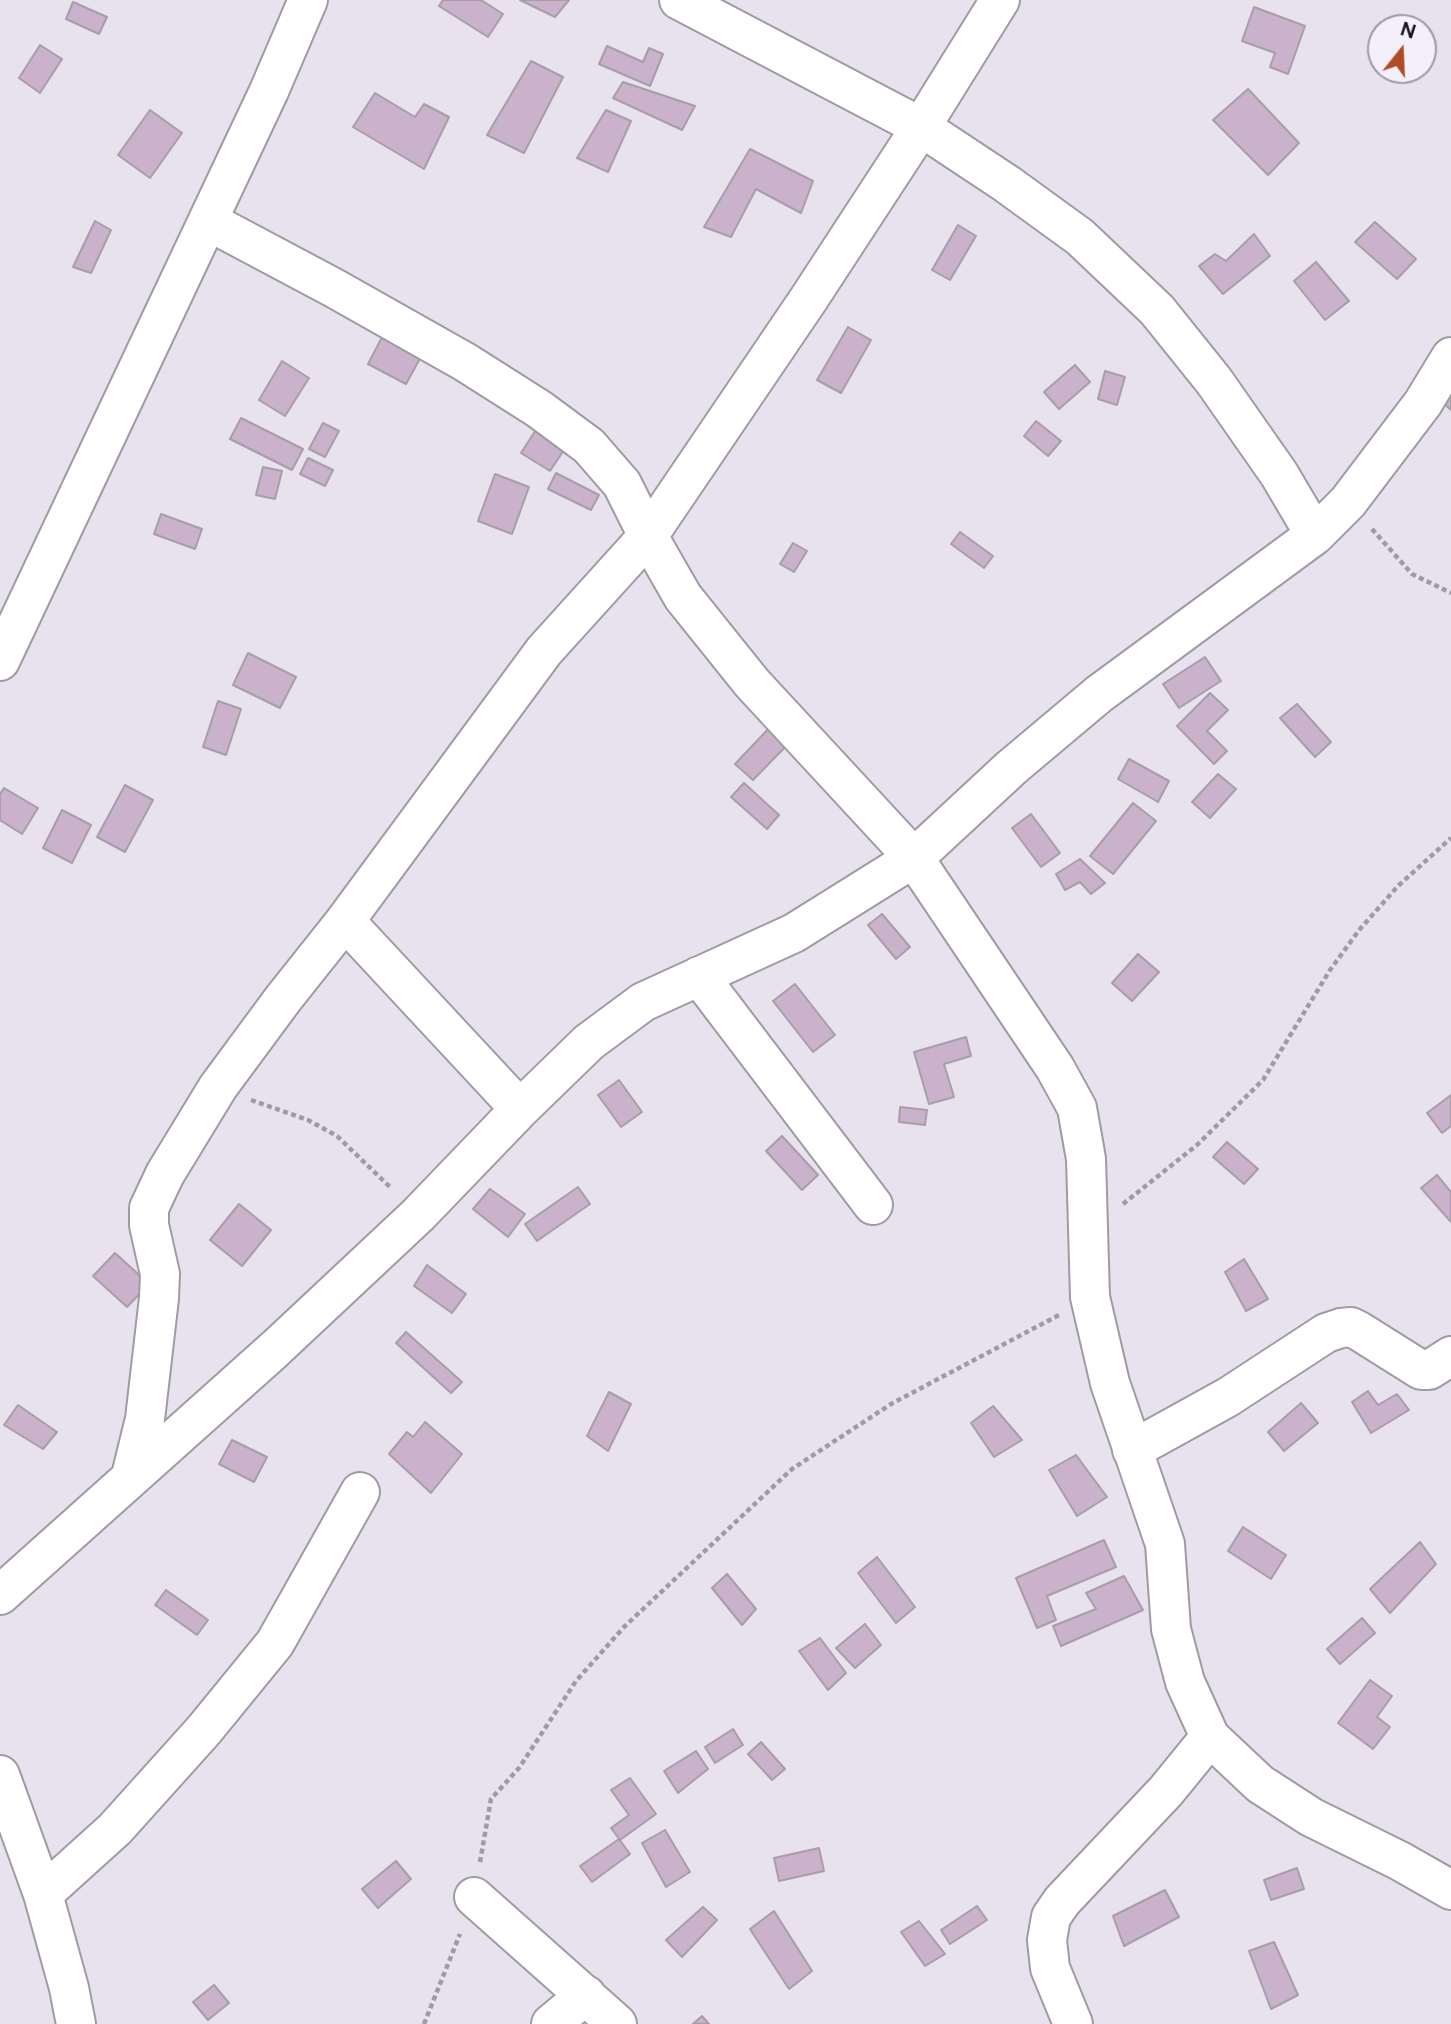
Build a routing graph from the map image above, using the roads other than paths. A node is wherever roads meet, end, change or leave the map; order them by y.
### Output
1 (308, 0) edge
2 (679, 0) edge
3 (1000, 0) edge
4 (921, 127) junction
5 (208, 221) junction
6 (1451, 357) edge
7 (1315, 535) junction
8 (648, 536) junction
9 (0, 661) edge
10 (914, 858) junction
11 (345, 921) junction
12 (699, 976) junction
13 (520, 1109) junction
14 (873, 1205) dead end
15 (1451, 1356) edge
16 (1132, 1450) junction
17 (131, 1476) junction
18 (360, 1492) dead end
19 (0, 1595) edge
20 (1210, 1737) junction
21 (0, 1775) edge
22 (1451, 1890) edge
23 (43, 1894) junction
24 (474, 1897) road end
25 (586, 1995) junction
26 (76, 2024) edge
27 (551, 2024) edge
28 (617, 2024) edge
29 (1073, 2024) edge

1 - 5 street
2 - 4 street
3 - 4 street
4 - 7 street
4 - 8 street
5 - 8 street
5 - 9 street
6 - 7 street
7 - 10 street
8 - 10 street
8 - 11 street
10 - 12 street
10 - 16 street
11 - 13 street
11 - 17 street
12 - 13 street
12 - 14 street
13 - 17 street
15 - 16 street
16 - 20 street
17 - 19 street
18 - 23 street
20 - 22 street
20 - 29 street
21 - 23 street
23 - 26 street
24 - 25 street
25 - 27 street
25 - 28 street

